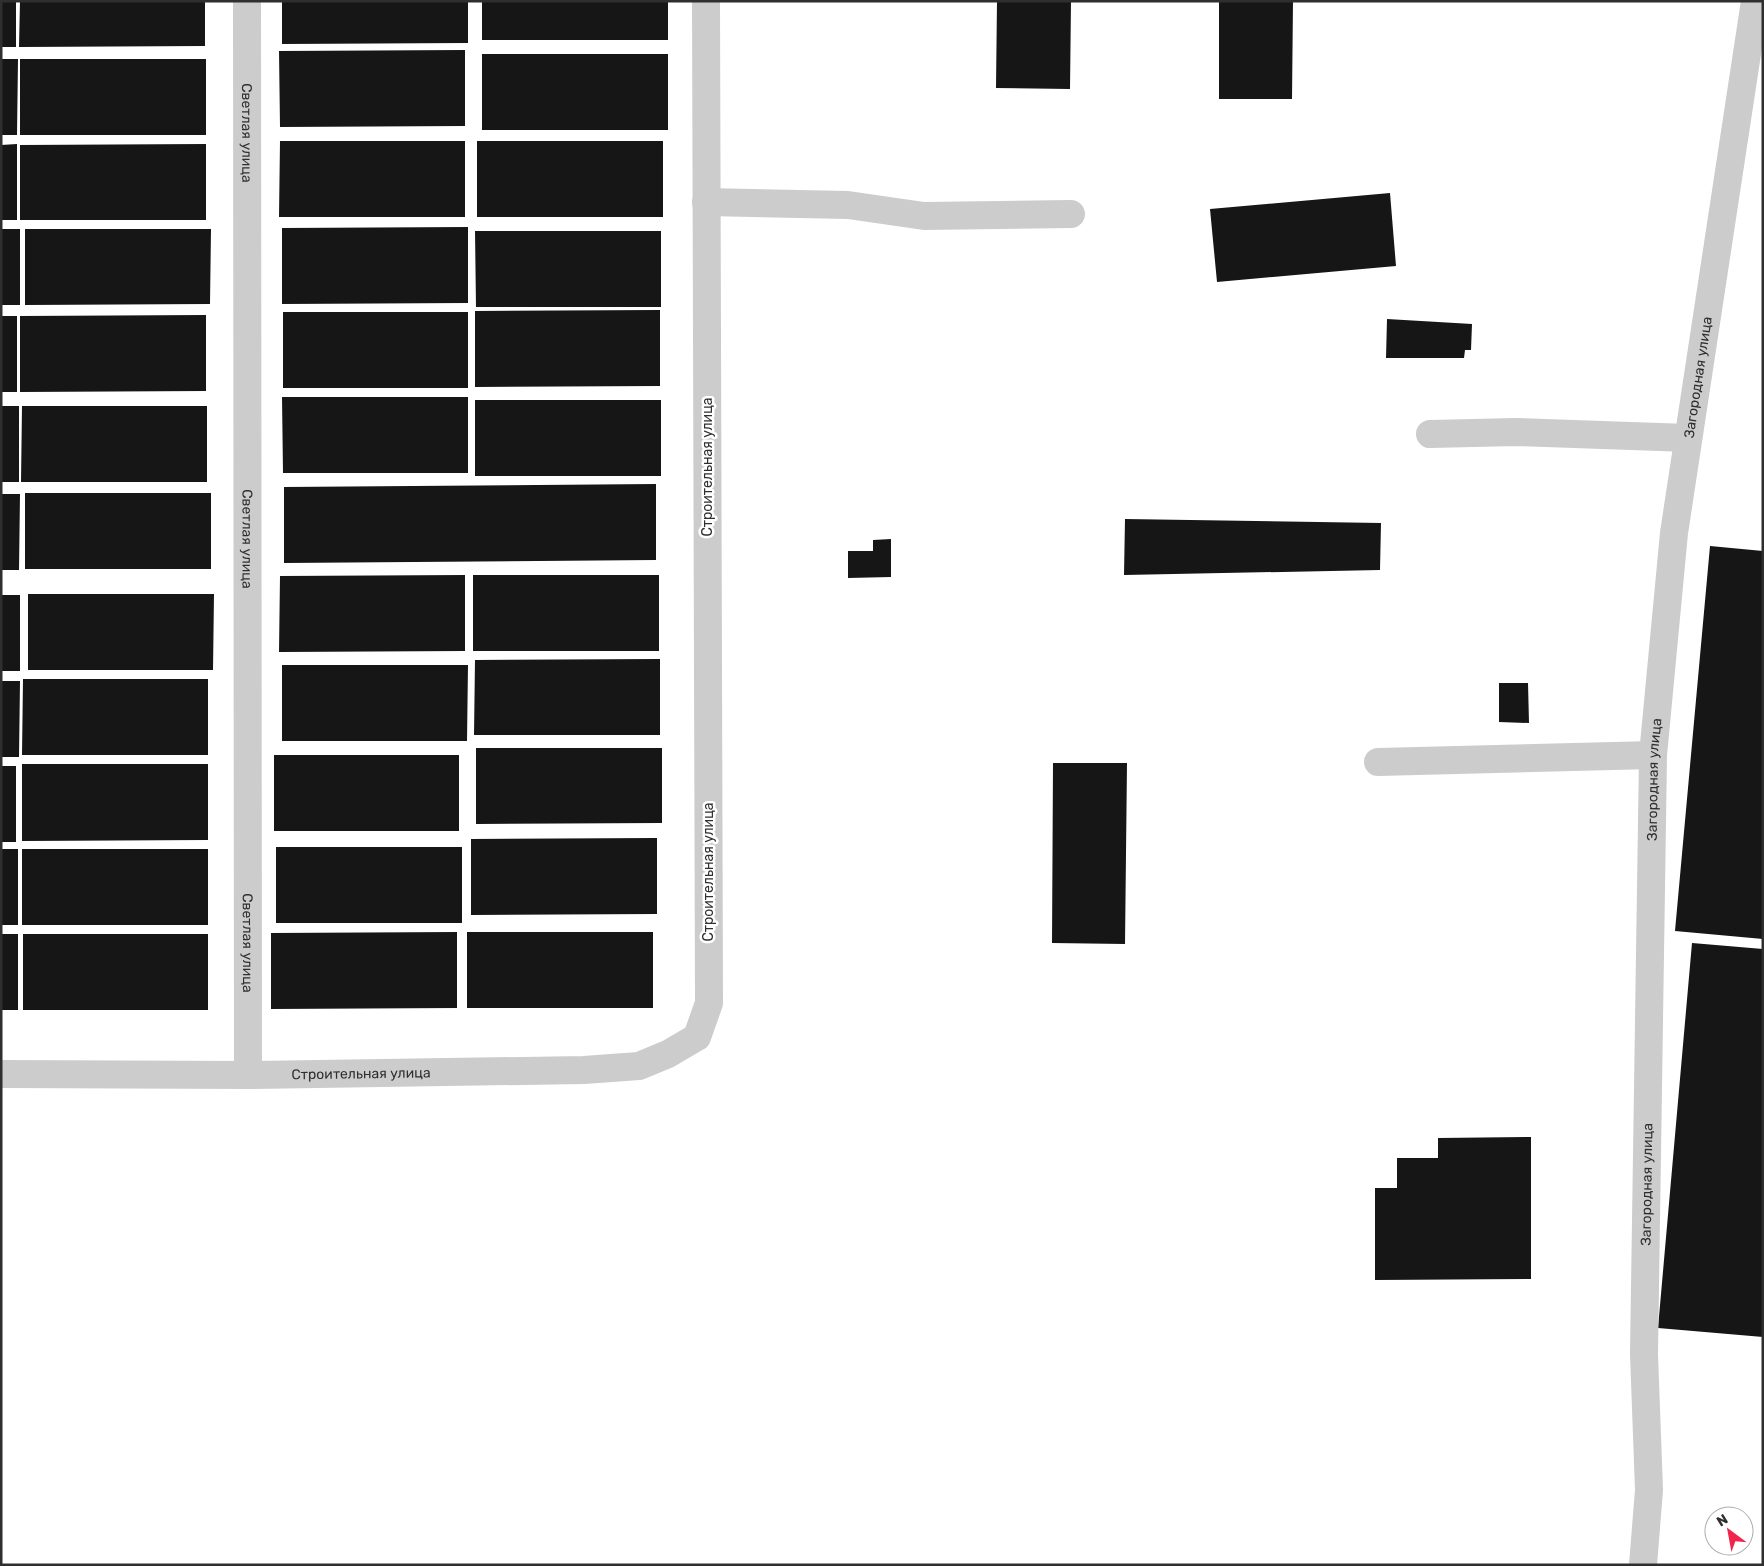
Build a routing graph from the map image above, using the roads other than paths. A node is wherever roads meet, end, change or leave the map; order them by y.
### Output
1 (247, 1) edge
2 (706, 1) edge
3 (1755, 1) edge
4 (706, 202) junction
5 (1071, 214) dead end
6 (1430, 434) dead end
7 (1688, 438) junction
8 (1653, 755) junction
9 (1378, 762) dead end
10 (1, 1074) edge
11 (248, 1075) junction
12 (1643, 1565) edge

1 - 11 street, Светлая улица
2 - 4 street, Строительная улица
3 - 7 street, Загородная улица
4 - 5 street
4 - 11 street, Строительная улица
6 - 7 street
7 - 8 street, Загородная улица
8 - 9 street
8 - 12 street, Загородная улица
10 - 11 street, Строительная улица

